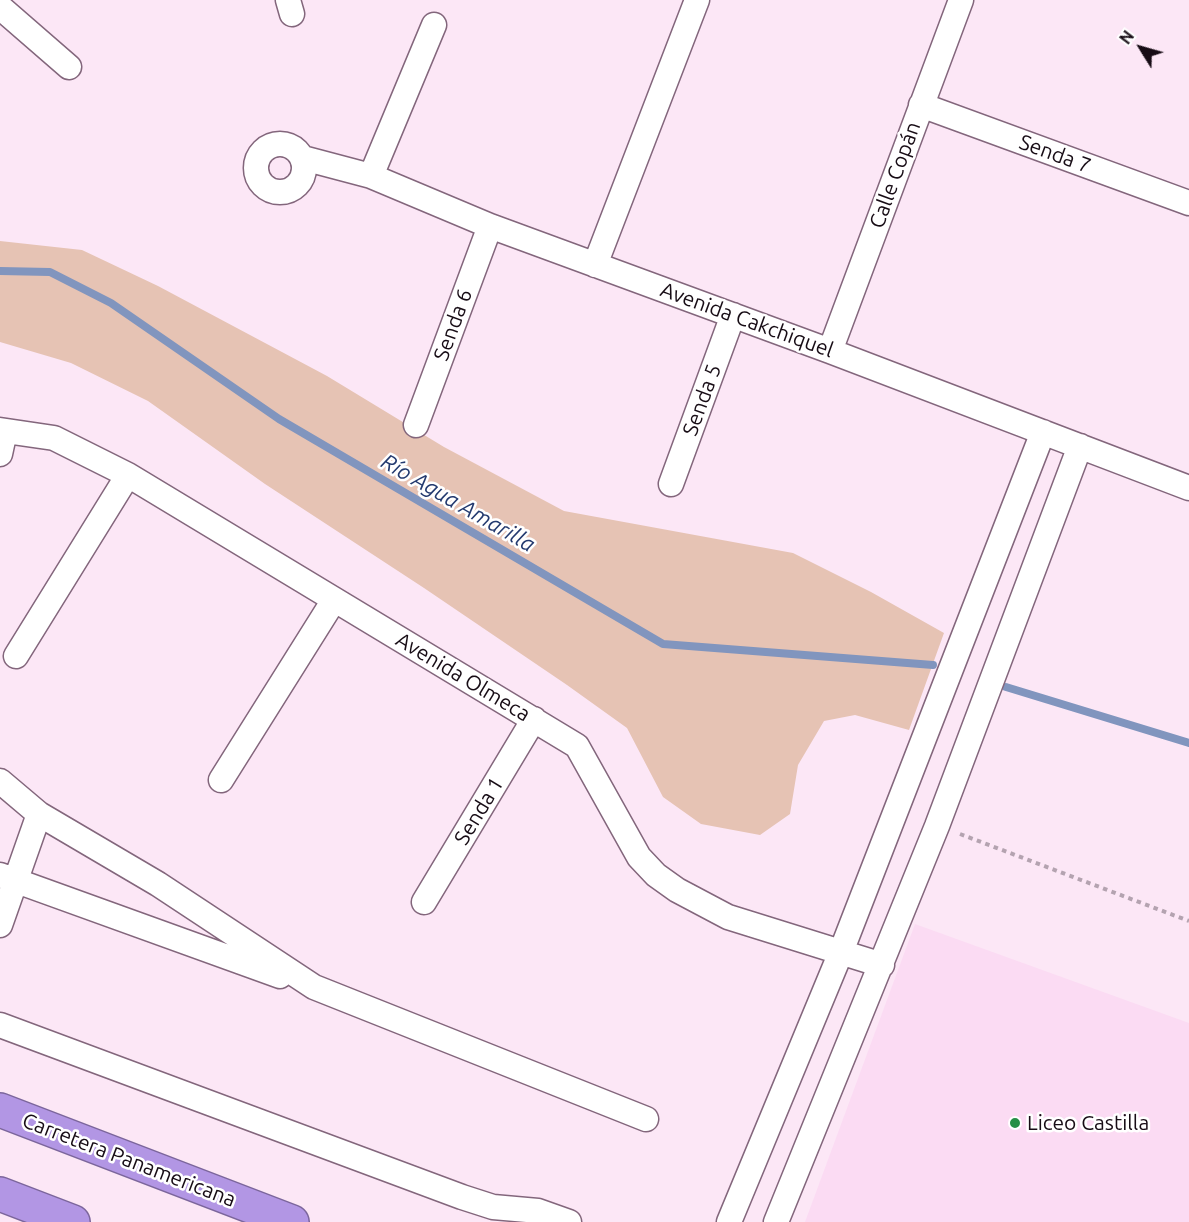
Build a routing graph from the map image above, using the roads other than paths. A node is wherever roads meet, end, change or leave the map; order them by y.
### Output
1 (697, 0) edge
2 (961, 0) edge
3 (0, 7) edge
4 (435, 25) dead end
5 (69, 67) dead end
6 (921, 105) junction
7 (303, 158) dead end
8 (371, 176) junction
9 (1189, 203) edge
10 (490, 226) junction
11 (595, 265) junction
12 (733, 315) junction
13 (830, 351) junction
14 (416, 425) dead end
15 (1043, 432) junction
16 (2, 438) edge
17 (1080, 446) junction
18 (128, 475) junction
19 (671, 484) dead end
20 (1189, 488) edge
21 (334, 600) junction
22 (16, 657) dead end
23 (534, 720) junction
24 (221, 780) dead end
25 (1, 785) edge
26 (39, 814) junction
27 (8, 878) edge
28 (424, 902) dead end
29 (0, 925) edge
30 (841, 952) junction
31 (882, 965) junction
32 (314, 987) junction
33 (0, 1024) edge
34 (0, 1110) edge
35 (646, 1119) dead end
36 (0, 1194) edge
37 (73, 1222) edge
38 (292, 1222) edge
39 (569, 1222) edge
40 (729, 1222) edge
41 (776, 1222) edge

1 - 11 street
2 - 6 street, Calle Copán
3 - 5 street
4 - 8 street
6 - 9 street, Senda 7
6 - 13 street, Calle Copán
7 - 8 street, Avenida Cakchiquel
8 - 10 street, Avenida Cakchiquel
10 - 11 street, Avenida Cakchiquel
10 - 14 street, Senda 6
11 - 12 street, Avenida Cakchiquel
12 - 13 street, Avenida Cakchiquel
12 - 19 street, Senda 5
13 - 15 street, Avenida Cakchiquel
15 - 17 street, Avenida Cakchiquel
15 - 30 street
16 - 18 street, Avenida Olmeca
17 - 20 street, Avenida Cakchiquel
17 - 31 street
18 - 21 street, Avenida Olmeca
18 - 22 street
21 - 23 street, Avenida Olmeca
21 - 24 street
23 - 28 street, Senda 1
23 - 30 street, Avenida Olmeca
25 - 26 street
26 - 27 street
26 - 32 street
27 - 29 street
27 - 32 street
30 - 31 street, Avenida Olmeca
30 - 40 street
31 - 41 street
32 - 35 street
33 - 39 street
34 - 38 highway, Carretera Panamericana
36 - 37 highway

